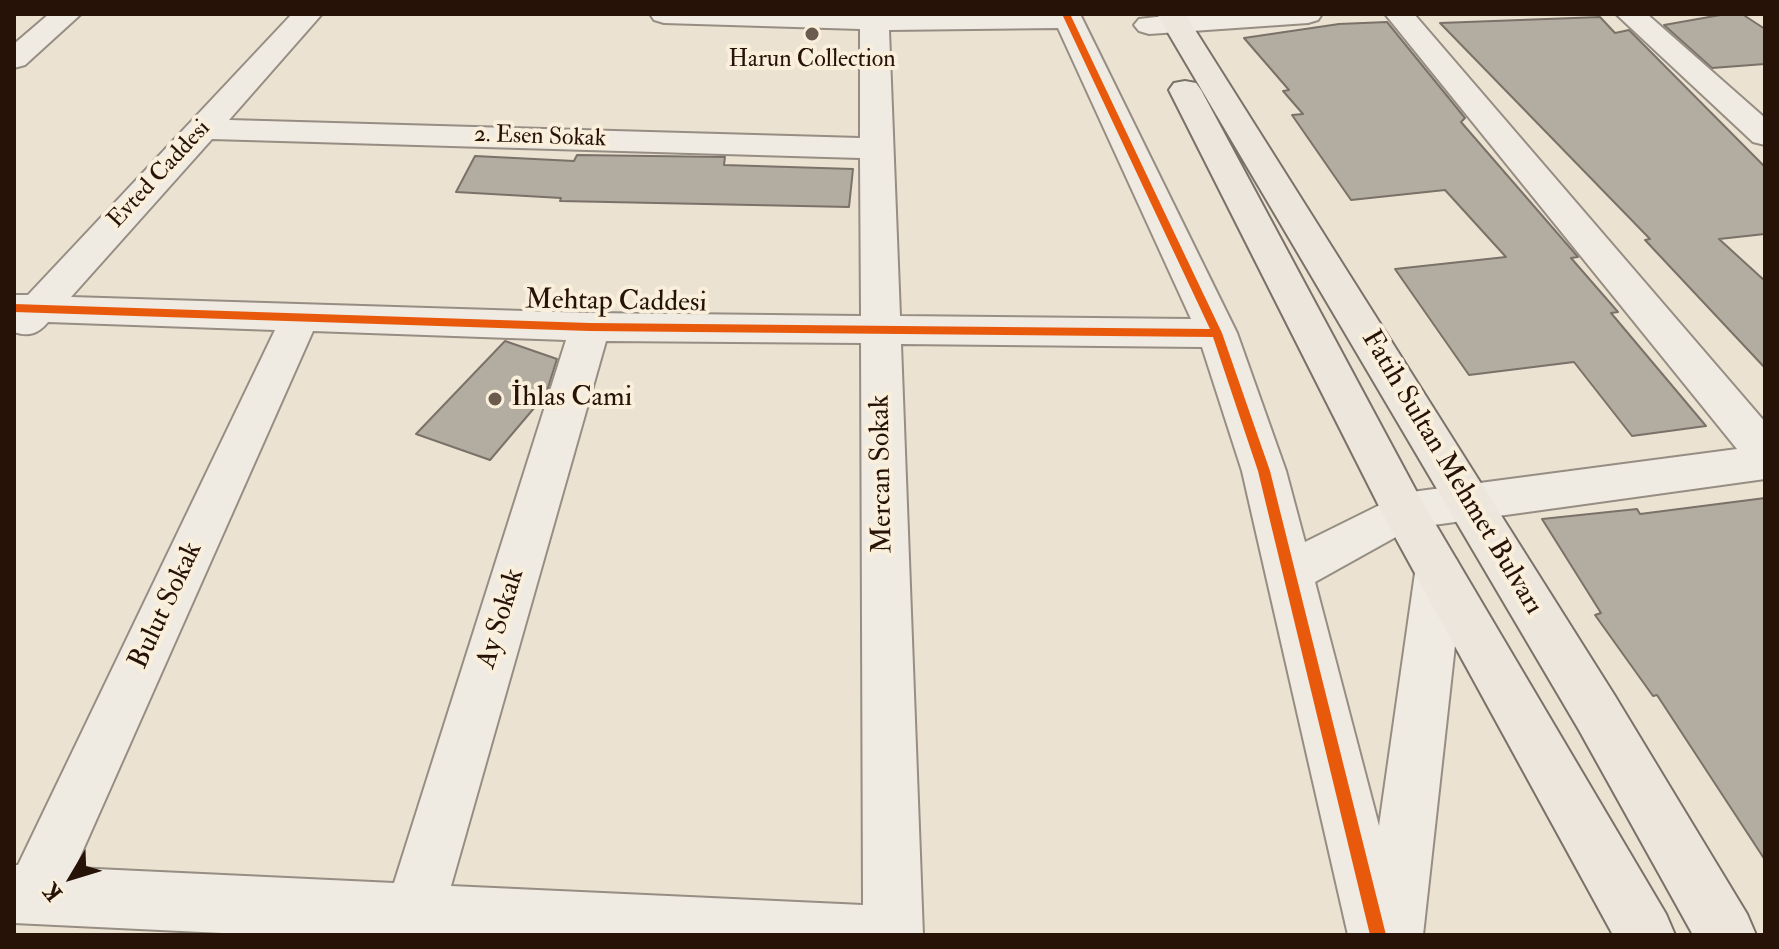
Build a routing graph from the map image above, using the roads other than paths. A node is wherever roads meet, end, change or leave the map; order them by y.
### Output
1 (67, 14) edge
2 (308, 14) edge
3 (664, 14) edge
4 (1308, 14) edge
5 (1399, 14) edge
6 (1630, 14) edge
7 (1067, 16) edge
8 (874, 18) edge
9 (1160, 19) edge
10 (14, 59) edge
11 (202, 129) junction
12 (1765, 135) edge
13 (877, 148) junction
14 (22, 318) edge
15 (300, 318) junction
16 (590, 327) junction
17 (881, 331) junction
18 (1217, 333) junction
19 (1765, 452) edge
20 (1765, 462) edge
21 (1467, 501) junction
22 (1404, 511) junction
23 (1289, 573) junction
24 (1439, 573) junction
25 (24, 894) edge
26 (410, 923) edge
27 (866, 935) edge
28 (1378, 935) edge
29 (1393, 935) edge
30 (1645, 935) edge
31 (1726, 935) edge

1 - 10 street
2 - 11 street, Evted Caddesi
3 - 8 street
4 - 9 street
5 - 19 street
6 - 12 street
7 - 8 street
7 - 18 street
8 - 13 street, Mercan Sokak
9 - 21 main road, Fatih Sultan Mehmet Bulvarı
9 - 22 main road, Fatih Sultan Mehmet Bulvarı
11 - 13 street, 2. Esen Sokak
11 - 14 street, Evted Caddesi
13 - 17 street, Mercan Sokak
14 - 15 street, Mehtap Caddesi
15 - 16 street, Mehtap Caddesi
15 - 25 street, Bulut Sokak
16 - 17 street, Mehtap Caddesi
16 - 26 street, Ay Sokak
17 - 18 street, Mehtap Caddesi
17 - 27 street, Mercan Sokak
18 - 23 street
20 - 21 street
21 - 22 street
21 - 31 main road, Fatih Sultan Mehmet Bulvarı
22 - 23 street
22 - 24 main road, Fatih Sultan Mehmet Bulvarı
23 - 28 street
24 - 29 street
24 - 30 main road, Fatih Sultan Mehmet Bulvarı
25 - 26 street
26 - 27 street

